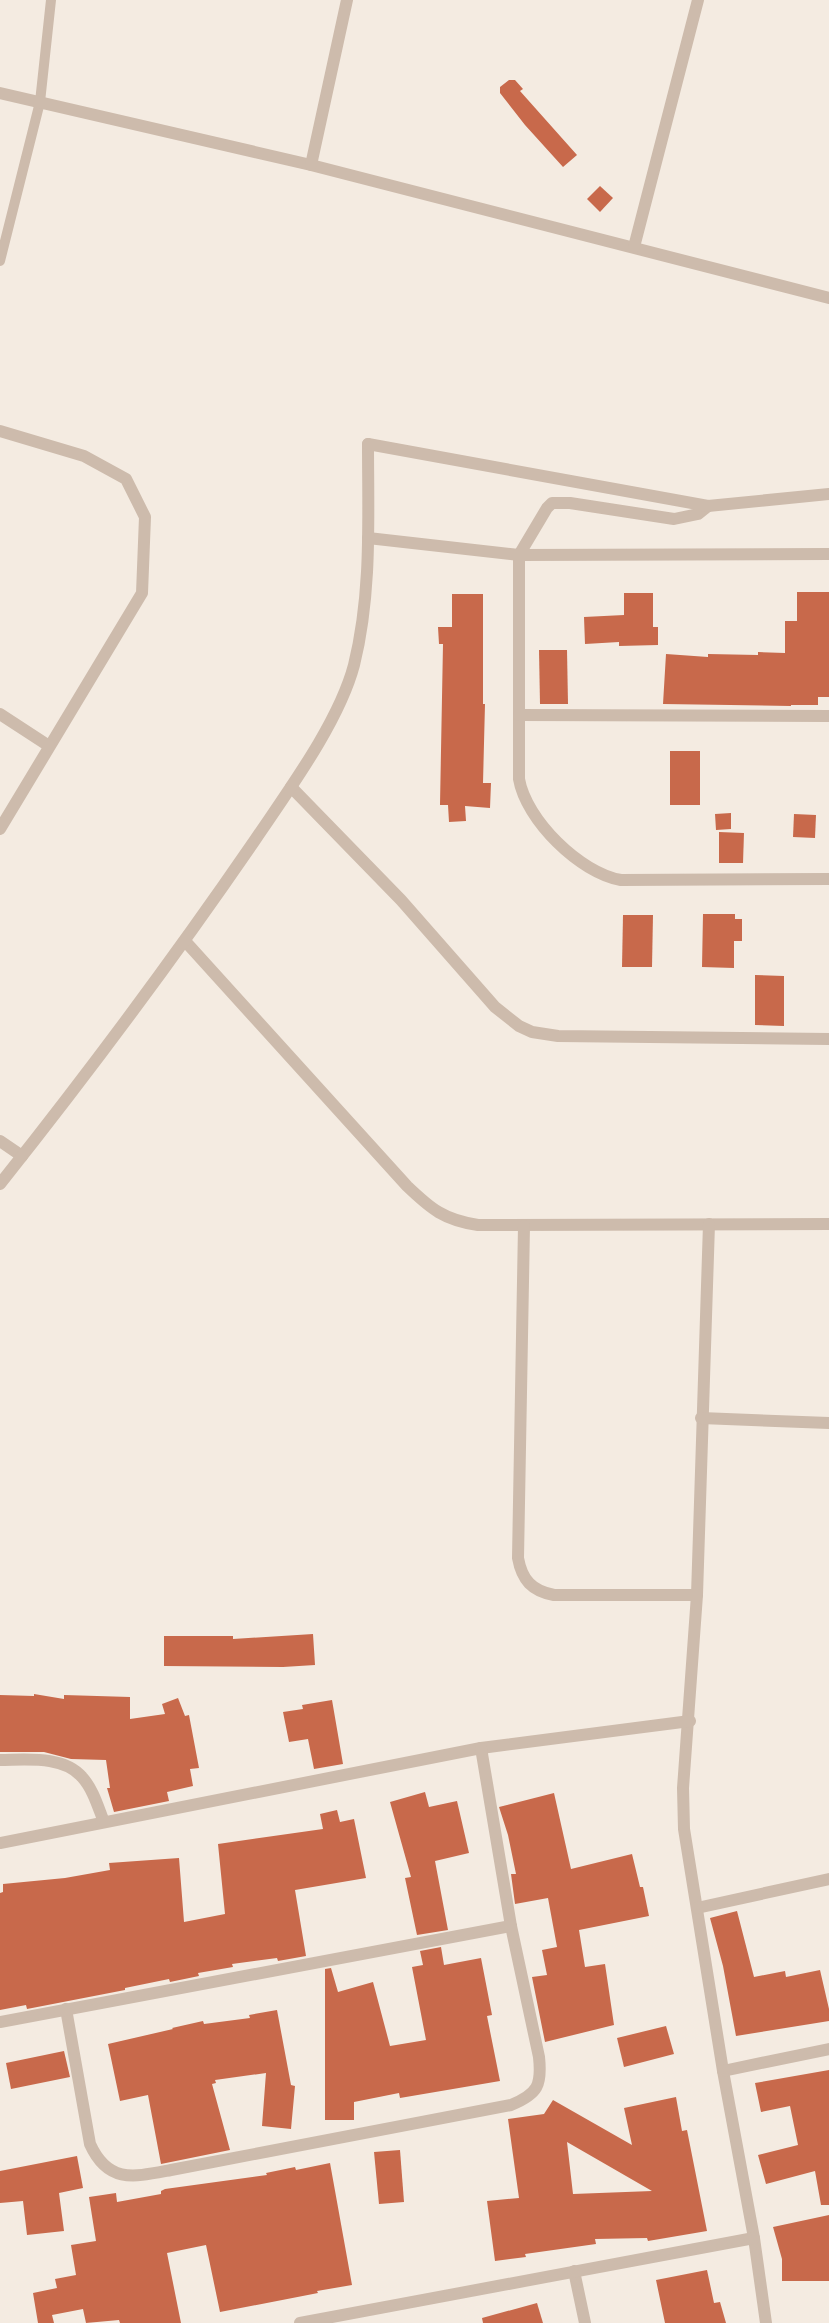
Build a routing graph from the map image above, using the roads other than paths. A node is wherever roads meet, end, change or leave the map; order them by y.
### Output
1 (51, 0) edge
2 (347, 0) edge
3 (698, 0) edge
4 (0, 94) edge
5 (40, 102) junction
6 (311, 166) junction
7 (634, 247) junction
8 (0, 261) edge
9 (829, 298) edge
10 (0, 431) edge
11 (829, 494) edge
12 (708, 506) junction
13 (368, 538) junction
14 (829, 554) edge
15 (519, 555) junction
16 (0, 714) edge
17 (519, 715) junction
18 (829, 716) edge
19 (49, 746) junction
20 (291, 787) junction
21 (0, 829) edge
22 (829, 879) edge
23 (185, 941) junction
24 (829, 1039) edge
25 (0, 1141) edge
26 (22, 1156) junction
27 (0, 1184) edge
28 (709, 1224) junction
29 (829, 1224) edge
30 (524, 1226) junction
31 (701, 1418) junction
32 (829, 1423) edge
33 (697, 1594) junction
34 (690, 1721) junction
35 (481, 1748) junction
36 (0, 1760) edge
37 (104, 1822) junction
38 (0, 1843) edge
39 (829, 1878) edge
40 (696, 1908) junction
41 (511, 1926) junction
42 (66, 2009) junction
43 (0, 2022) edge
44 (829, 2049) edge
45 (723, 2071) junction
46 (754, 2238) junction
47 (574, 2270) junction
48 (300, 2323) edge
49 (585, 2323) edge
50 (766, 2323) edge

1 - 5 lane
2 - 6 street
3 - 7 street
4 - 5 street
5 - 6 street
5 - 8 lane
6 - 7 street
7 - 9 street
10 - 19 street
11 - 12 street
12 - 13 street
12 - 15 street
13 - 15 street
13 - 20 street
14 - 15 street
15 - 17 street
16 - 19 street
17 - 18 street
17 - 22 street
19 - 21 street
20 - 23 street
20 - 24 street
23 - 26 street
23 - 30 street
25 - 26 street
26 - 27 street
28 - 29 street
28 - 30 street
28 - 31 street
30 - 33 street
31 - 32 street
31 - 33 street
33 - 34 street
34 - 35 street
34 - 40 street
35 - 37 street
35 - 41 street
36 - 37 street
37 - 38 street
39 - 40 street
40 - 45 street
41 - 42 street
41 - 42 street
42 - 43 street
44 - 45 street
45 - 46 street
46 - 47 street
46 - 50 street
47 - 48 street
47 - 49 street

